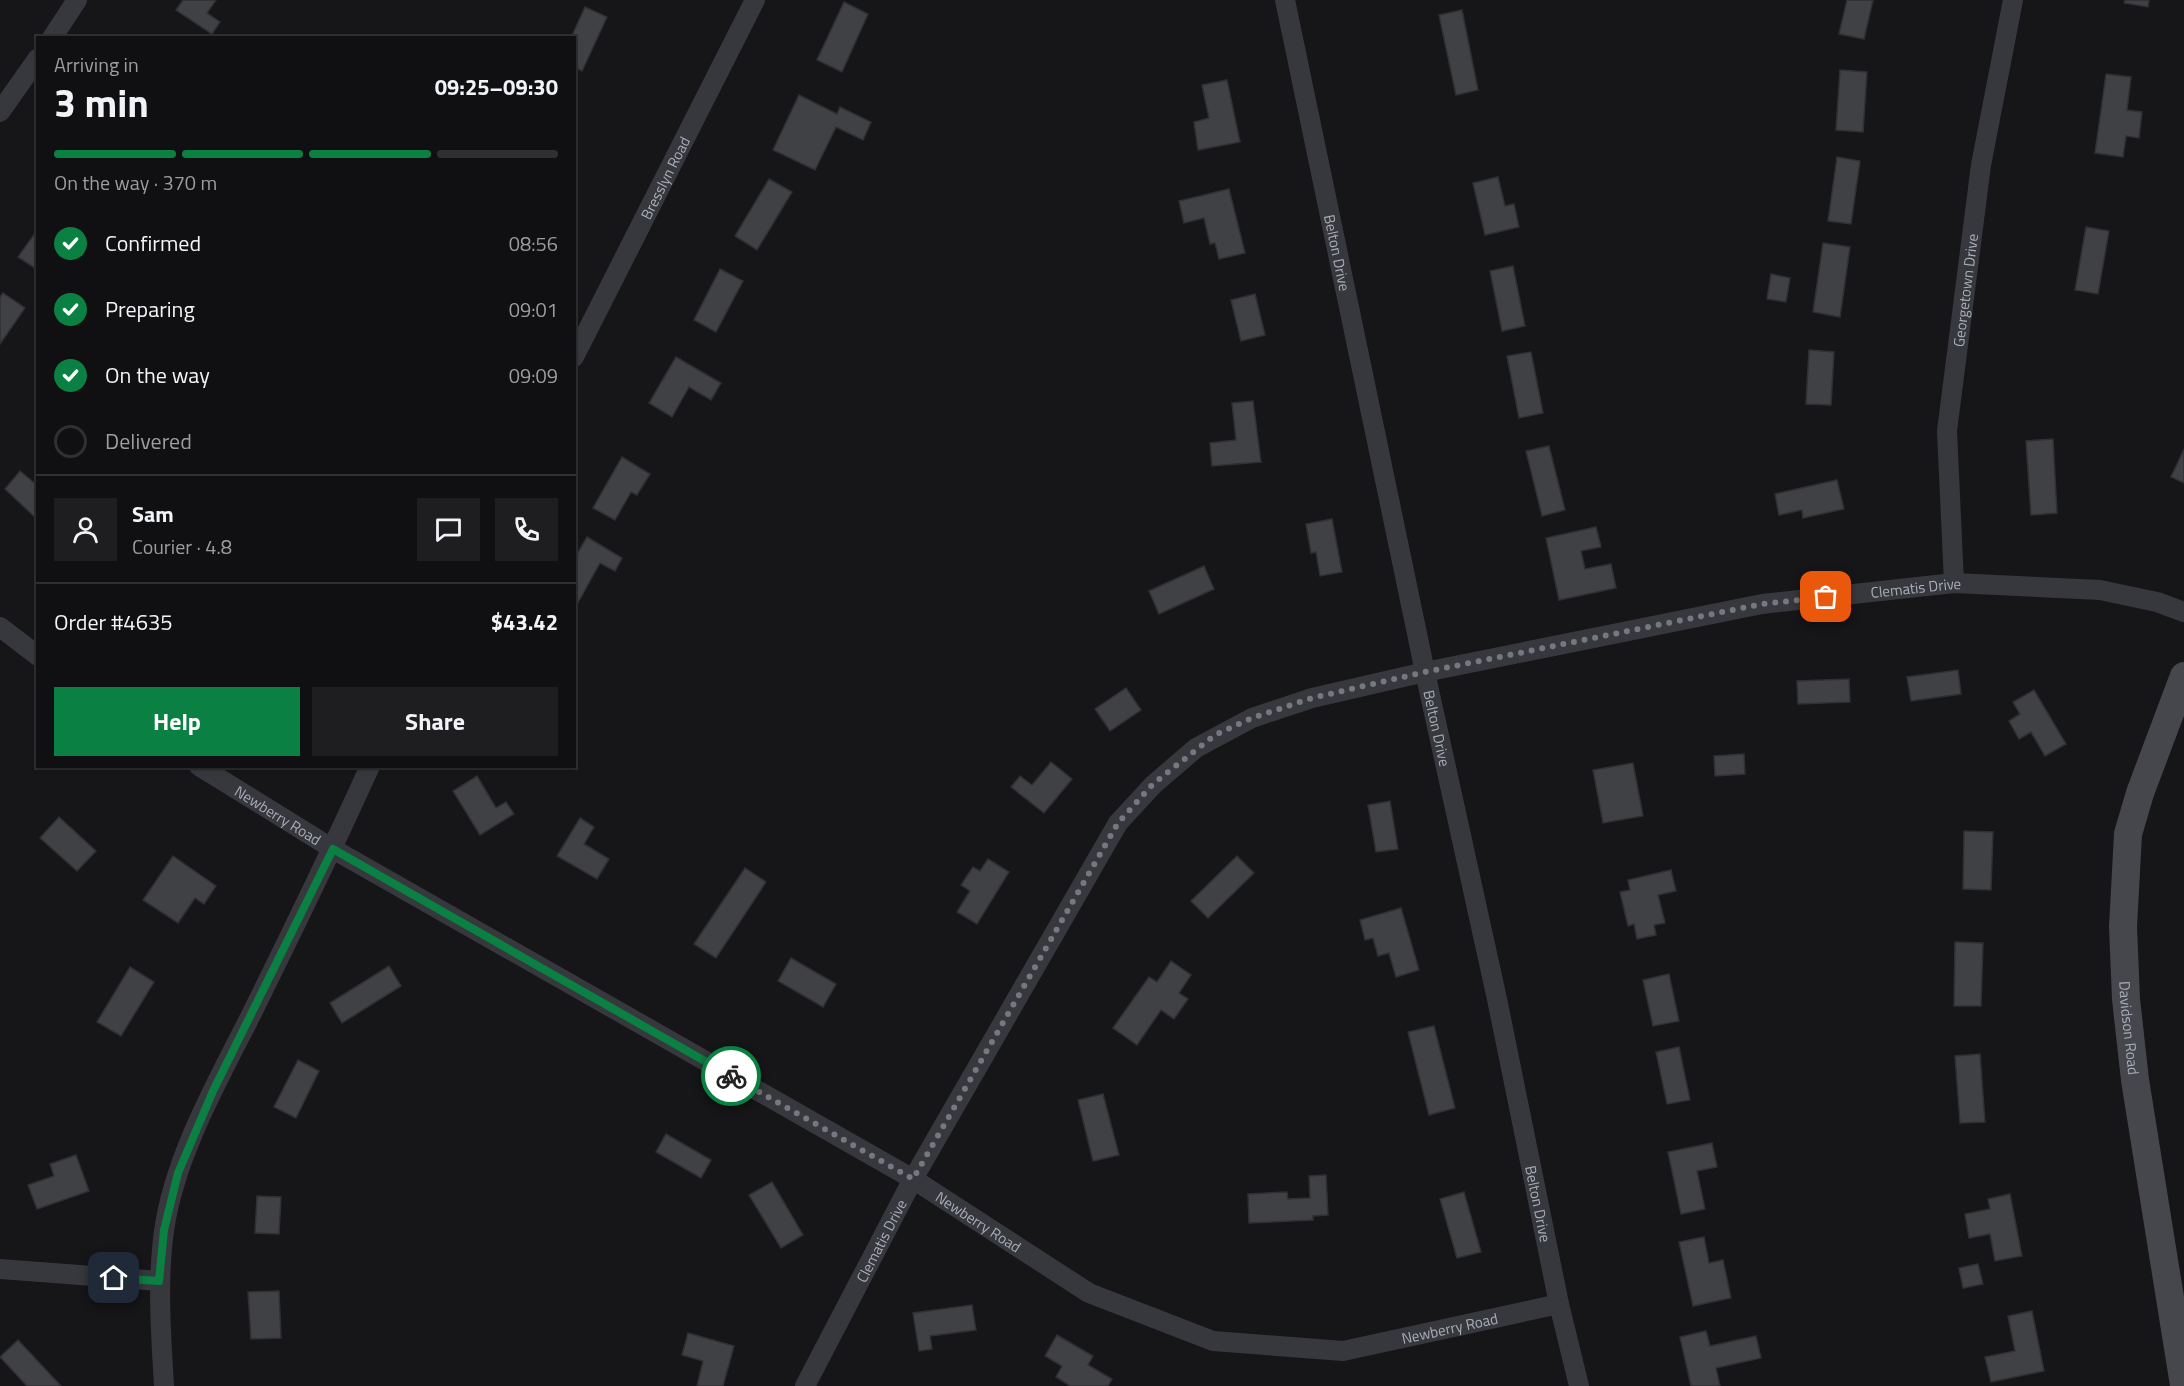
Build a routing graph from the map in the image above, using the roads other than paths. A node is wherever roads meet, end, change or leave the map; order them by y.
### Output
1 (77, 0) edge
2 (755, 0) edge
3 (1285, 0) edge
4 (2013, 0) edge
5 (52, 36) edge
6 (36, 61) edge
7 (0, 112) edge
8 (576, 353) edge
9 (1954, 584) junction
10 (2184, 612) edge
11 (0, 627) edge
12 (36, 654) edge
13 (1425, 672) junction
14 (2184, 676) edge
15 (202, 768) edge
16 (369, 768) edge
17 (333, 849) junction
18 (913, 1179) junction
19 (0, 1269) edge
20 (159, 1281) junction
21 (1558, 1304) junction
22 (2184, 1385) edge
23 (164, 1386) edge
24 (805, 1386) edge
25 (1579, 1386) edge

1 - 5 street
2 - 8 street, Bresslyn Road
3 - 13 street, Belton Drive
4 - 9 street, Georgetown Drive
6 - 7 street
9 - 10 street, Clematis Drive
9 - 13 street, Clematis Drive
11 - 12 street
13 - 18 street, Clematis Drive
13 - 21 street, Belton Drive
14 - 22 street, Davidson Road
15 - 17 street, Newberry Road
16 - 17 street
17 - 18 street, Newberry Road
17 - 20 street
18 - 21 street, Newberry Road
18 - 24 street, Clematis Drive
19 - 20 street
20 - 23 street
21 - 25 street, Belton Drive

